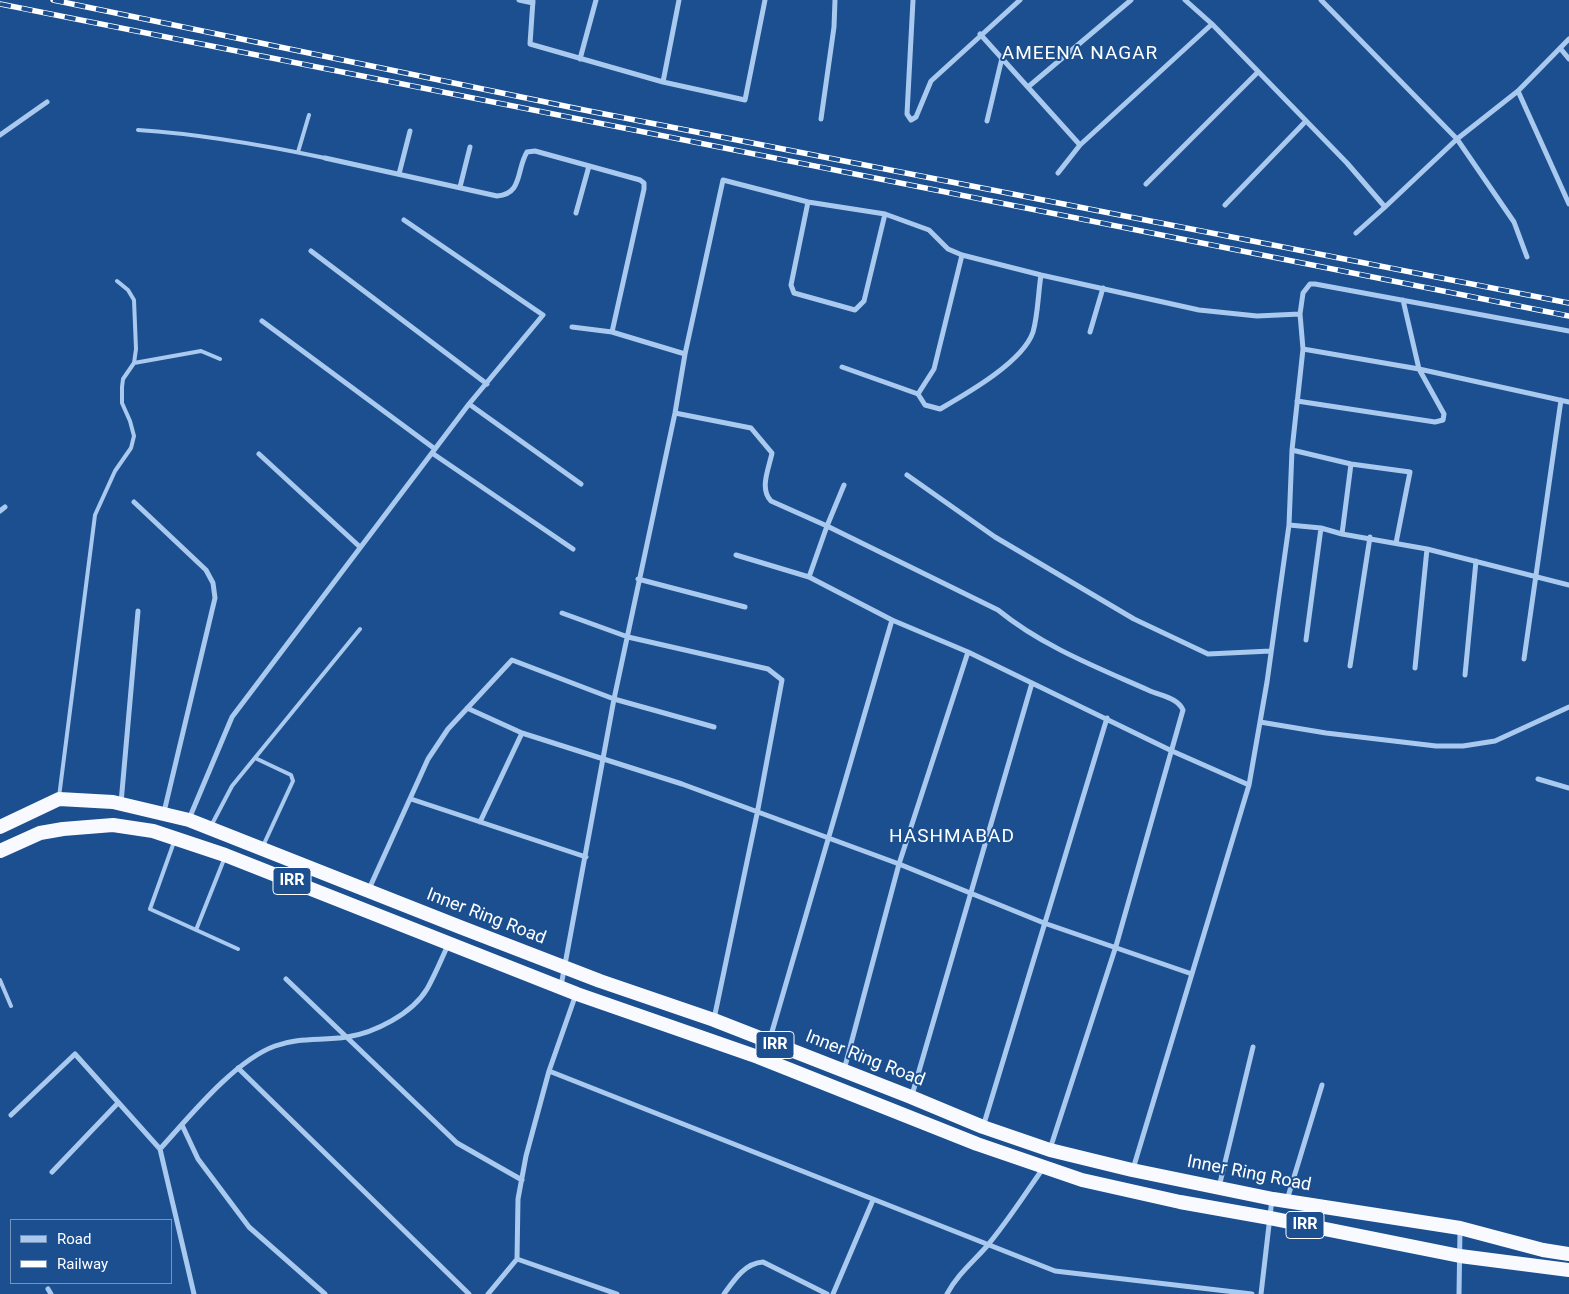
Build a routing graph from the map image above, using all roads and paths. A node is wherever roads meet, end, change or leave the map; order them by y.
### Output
1 (519, 0) edge
2 (596, 0) edge
3 (679, 0) edge
4 (766, 0) edge
5 (835, 0) edge
6 (913, 0) edge
7 (1020, 0) edge
8 (1131, 0) edge
9 (1185, 0) edge
10 (1321, 0) edge
11 (533, 1) edge
12 (1212, 24) junction
13 (980, 34) junction
14 (1569, 39) edge
15 (1560, 48) junction
16 (1002, 58) junction
17 (580, 59) junction
18 (1569, 59) edge
19 (1258, 72) junction
20 (664, 82) junction
21 (1028, 87) junction
22 (1518, 91) junction
23 (47, 102) dead end
24 (309, 115) dead end
25 (821, 119) dead end
26 (987, 121) dead end
27 (1305, 122) junction
28 (138, 130) dead end
29 (410, 131) dead end
30 (0, 135) edge
31 (1458, 139) junction
32 (1080, 145) junction
33 (470, 147) dead end
34 (298, 152) junction
35 (325, 158) joint
36 (589, 166) junction
37 (1058, 172) dead end
38 (399, 174) junction
39 (1146, 184) dead end
40 (460, 187) junction
41 (808, 202) junction
42 (1569, 204) edge
43 (1225, 205) dead end
44 (1386, 207) junction
45 (576, 213) dead end
46 (885, 214) junction
47 (404, 220) dead end
48 (1356, 233) dead end
49 (311, 251) dead end
50 (962, 255) junction
51 (1527, 257) dead end
52 (1041, 276) junction
53 (117, 281) dead end
54 (1103, 288) junction
55 (1403, 300) junction
56 (1300, 314) junction
57 (262, 322) dead end
58 (572, 327) dead end
59 (1569, 331) edge
60 (612, 332) junction
61 (1090, 332) dead end
62 (1303, 349) junction
63 (685, 354) junction
64 (220, 359) dead end
65 (134, 363) junction
66 (842, 367) dead end
67 (1419, 369) junction
68 (487, 384) junction
69 (918, 394) junction
70 (1561, 400) junction
71 (1297, 401) junction
72 (1569, 402) edge
73 (469, 404) junction
74 (675, 413) junction
75 (1292, 450) junction
76 (433, 451) junction
77 (258, 454) dead end
78 (1351, 464) junction
79 (907, 475) dead end
80 (581, 484) dead end
81 (844, 485) dead end
82 (134, 502) dead end
83 (1289, 525) junction
84 (826, 526) junction
85 (1322, 528) junction
86 (1342, 534) junction
87 (1370, 537) junction
88 (1396, 543) junction
89 (360, 547) junction
90 (573, 549) dead end
91 (1427, 549) junction
92 (736, 555) dead end
93 (1476, 562) junction
94 (809, 577) junction
95 (1534, 577) junction
96 (638, 579) junction
97 (1569, 585) edge
98 (745, 607) dead end
99 (138, 611) dead end
100 (562, 613) dead end
101 (892, 620) junction
102 (360, 629) dead end
103 (628, 636) junction
104 (1306, 640) dead end
105 (1271, 651) junction
106 (968, 652) junction
107 (1524, 659) dead end
108 (1350, 666) dead end
109 (1414, 668) dead end
110 (1465, 675) dead end
111 (1032, 683) junction
112 (614, 699) junction
113 (1569, 707) edge
114 (467, 708) junction
115 (1107, 718) junction
116 (1260, 722) junction
117 (714, 727) dead end
118 (522, 733) junction
119 (1172, 751) junction
120 (255, 758) junction
121 (602, 760) junction
122 (1538, 779) dead end
123 (1249, 785) junction
124 (1569, 788) edge
125 (59, 799) junction
126 (411, 799) junction
127 (121, 804) junction
128 (164, 814) junction
129 (757, 814) junction
130 (189, 820) junction
131 (480, 822) junction
132 (0, 827) edge
133 (210, 828) junction
134 (175, 838) junction
135 (828, 839) junction
136 (262, 849) junction
137 (0, 850) edge
138 (225, 855) junction
139 (586, 857) junction
140 (899, 864) junction
141 (368, 891) junction
142 (970, 892) junction
143 (1044, 922) junction
144 (196, 930) junction
145 (450, 942) junction
146 (1116, 946) junction
147 (238, 949) dead end
148 (566, 967) junction
149 (1192, 974) junction
150 (0, 980) edge
151 (286, 980) dead end
152 (560, 987) junction
153 (576, 994) junction
154 (11, 1006) dead end
155 (714, 1020) junction
156 (347, 1037) junction
157 (769, 1042) junction
158 (1253, 1047) dead end
159 (238, 1068) junction
160 (549, 1071) junction
161 (844, 1071) junction
162 (1322, 1086) dead end
163 (911, 1097) junction
164 (118, 1103) junction
165 (11, 1115) dead end
166 (182, 1125) junction
167 (983, 1127) junction
168 (160, 1149) junction
169 (1050, 1150) junction
170 (1044, 1167) junction
171 (1132, 1170) junction
172 (52, 1172) dead end
173 (522, 1180) junction
174 (1219, 1188) junction
175 (873, 1200) junction
176 (1279, 1200) junction
177 (1270, 1218) junction
178 (1460, 1228) junction
179 (987, 1246) junction
180 (1569, 1254) edge
181 (1460, 1256) junction
182 (517, 1259) junction
183 (1569, 1270) edge
184 (194, 1294) edge
185 (325, 1294) edge
186 (469, 1294) edge
187 (488, 1294) edge
188 (617, 1294) edge
189 (724, 1294) edge
190 (827, 1294) edge
191 (833, 1294) edge
192 (947, 1294) edge
193 (1252, 1294) edge
194 (1261, 1294) edge
195 (1459, 1294) edge

1 - 11 street
2 - 17 street
3 - 20 street
4 - 20 street
5 - 25 street
6 - 13 street
7 - 13 street
8 - 21 street
9 - 12 street
10 - 31 street
11 - 17 street
12 - 19 street
12 - 32 street
13 - 16 street
14 - 15 street
15 - 18 street
15 - 22 street
16 - 21 street
16 - 26 street
17 - 20 street
19 - 27 street
19 - 39 street
21 - 32 street
22 - 31 street
22 - 42 street
23 - 30 street
24 - 34 lane
27 - 43 street
27 - 44 street
28 - 34 lane
29 - 38 street
31 - 44 street
31 - 51 street
32 - 37 street
33 - 40 street
34 - 35 lane
35 - 38 street
36 - 40 street
36 - 45 street
36 - 60 street
38 - 40 street
41 - 46 street
41 - 46 street
41 - 63 street
44 - 48 street
46 - 50 street
47 - 68 street
49 - 68 street
50 - 52 street
50 - 69 street
52 - 54 street
52 - 69 street
53 - 65 lane
54 - 56 street
54 - 61 street
55 - 56 street
55 - 59 street
55 - 67 street
56 - 62 street
57 - 76 street
58 - 60 street
60 - 63 street
62 - 67 street
62 - 71 street
63 - 74 street
64 - 65 lane
65 - 125 lane
66 - 69 street
67 - 70 street
67 - 71 street
68 - 73 street
70 - 72 street
70 - 95 street
71 - 75 street
73 - 76 street
73 - 80 street
74 - 84 street
74 - 96 street
75 - 78 street
75 - 83 street
76 - 89 street
76 - 90 street
77 - 89 street
78 - 86 street
78 - 88 street
79 - 105 street
81 - 84 street
82 - 128 street
83 - 85 street
83 - 105 street
84 - 94 street
84 - 119 street
85 - 86 street
85 - 104 street
86 - 87 street
87 - 88 street
87 - 108 street
88 - 91 street
89 - 130 street
91 - 93 street
91 - 109 street
92 - 94 street
93 - 95 street
93 - 110 street
94 - 101 street
95 - 97 street
95 - 107 street
96 - 98 street
96 - 103 street
99 - 127 street
100 - 103 street
101 - 106 street
101 - 135 street
102 - 120 lane
103 - 112 street
103 - 129 street
105 - 116 street
106 - 111 street
106 - 140 street
111 - 115 street
111 - 142 street
112 - 114 street
112 - 117 street
112 - 121 street
113 - 116 street
114 - 118 street
114 - 126 street
115 - 119 street
115 - 143 street
116 - 123 street
118 - 121 street
118 - 131 street
119 - 123 street
119 - 146 street
120 - 133 lane
120 - 136 lane
121 - 129 street
121 - 139 street
122 - 124 street
123 - 149 street
125 - 127 highway, Inner Ring Road / IRR
125 - 132 highway, Inner Ring Road / IRR
126 - 131 street
126 - 141 street
127 - 128 highway, Inner Ring Road / IRR
128 - 130 highway, Inner Ring Road / IRR
129 - 135 street
129 - 155 street
130 - 133 highway, Inner Ring Road / IRR
131 - 139 street
133 - 136 highway, Inner Ring Road / IRR
134 - 137 highway, Inner Ring Road / IRR
134 - 138 highway, Inner Ring Road / IRR
134 - 144 lane
135 - 140 street
135 - 157 street
136 - 141 highway, Inner Ring Road / IRR
138 - 144 lane
138 - 145 highway, Inner Ring Road / IRR
139 - 148 street
140 - 142 street
140 - 161 street
141 - 148 highway, Inner Ring Road / IRR
142 - 143 street
142 - 163 street
143 - 146 street
143 - 167 street
144 - 147 lane
145 - 152 highway, Inner Ring Road / IRR
145 - 156 street
146 - 149 street
146 - 169 street
148 - 152 street
148 - 155 highway, Inner Ring Road / IRR
149 - 171 street
150 - 154 lane
151 - 156 street
152 - 153 highway, Inner Ring Road / IRR
153 - 160 street
153 - 170 highway, Inner Ring Road / IRR
155 - 157 highway, Inner Ring Road / IRR
156 - 159 street
156 - 173 street
157 - 161 highway, Inner Ring Road / IRR
158 - 174 street
159 - 166 street
159 - 186 street
160 - 173 street
160 - 175 street
161 - 163 highway, Inner Ring Road / IRR
162 - 176 street
163 - 167 highway, Inner Ring Road / IRR
164 - 165 street
164 - 168 street
164 - 172 street
166 - 168 street
166 - 185 street
167 - 169 highway, Inner Ring Road / IRR
168 - 184 street
169 - 171 highway, Inner Ring Road / IRR
170 - 177 highway, Inner Ring Road / IRR
170 - 179 street
171 - 174 highway, Inner Ring Road / IRR
173 - 182 street
174 - 176 highway, Inner Ring Road / IRR
175 - 179 street
175 - 191 street
176 - 177 street
176 - 178 highway, Inner Ring Road / IRR
177 - 181 highway, Inner Ring Road / IRR
177 - 194 street
178 - 180 highway, Inner Ring Road / IRR
178 - 181 street
179 - 192 street
179 - 193 street
181 - 183 highway, Inner Ring Road / IRR
181 - 195 street
182 - 187 street
182 - 188 street
189 - 190 street

